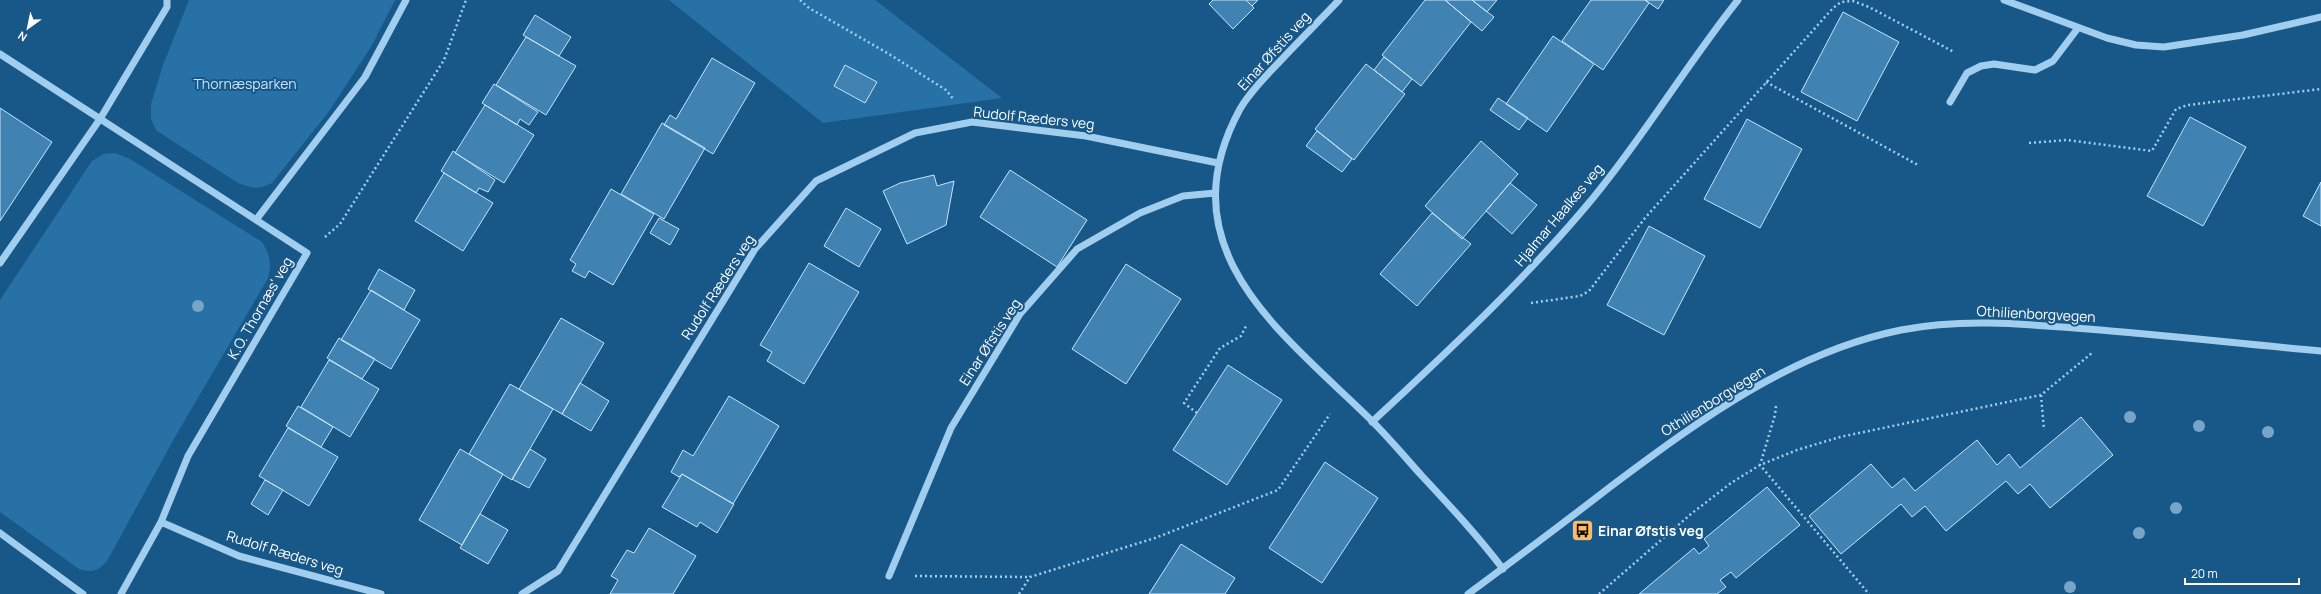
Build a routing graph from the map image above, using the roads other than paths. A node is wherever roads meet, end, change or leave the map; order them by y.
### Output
1 (167, 0) edge
2 (406, 0) edge
3 (1339, 0) edge
4 (1738, 0) edge
5 (2004, 0) edge
6 (2321, 17) edge
7 (2078, 28) junction
8 (0, 54) edge
9 (1950, 102) dead end
10 (100, 119) junction
11 (1218, 163) junction
12 (1215, 193) junction
13 (256, 220) junction
14 (0, 263) edge
15 (2321, 351) edge
16 (1372, 422) junction
17 (161, 522) junction
18 (0, 533) edge
19 (1503, 569) junction
20 (889, 576) road end
21 (83, 594) edge
22 (121, 594) edge
23 (381, 594) edge
24 (522, 594) edge
25 (1468, 594) edge

1 - 10 street
2 - 13 street
3 - 11 street, Einar Øfstis veg
4 - 16 street, Hjalmar Haalkes veg
5 - 7 street
6 - 7 street
7 - 9 street
8 - 10 street, K.O. Thornæs' veg
10 - 13 street, K.O. Thornæs' veg
10 - 14 street
11 - 12 street, Einar Øfstis veg
11 - 24 street, Rudolf Ræders veg
12 - 16 street, Einar Øfstis veg
12 - 20 street, Einar Øfstis veg
13 - 17 street, K.O. Thornæs' veg
15 - 19 street, Othilienborgvegen
16 - 19 street, Einar Øfstis veg
17 - 22 street, K.O. Thornæs' veg
17 - 23 street, Rudolf Ræders veg
18 - 21 street
19 - 25 street, Othilienborgvegen

